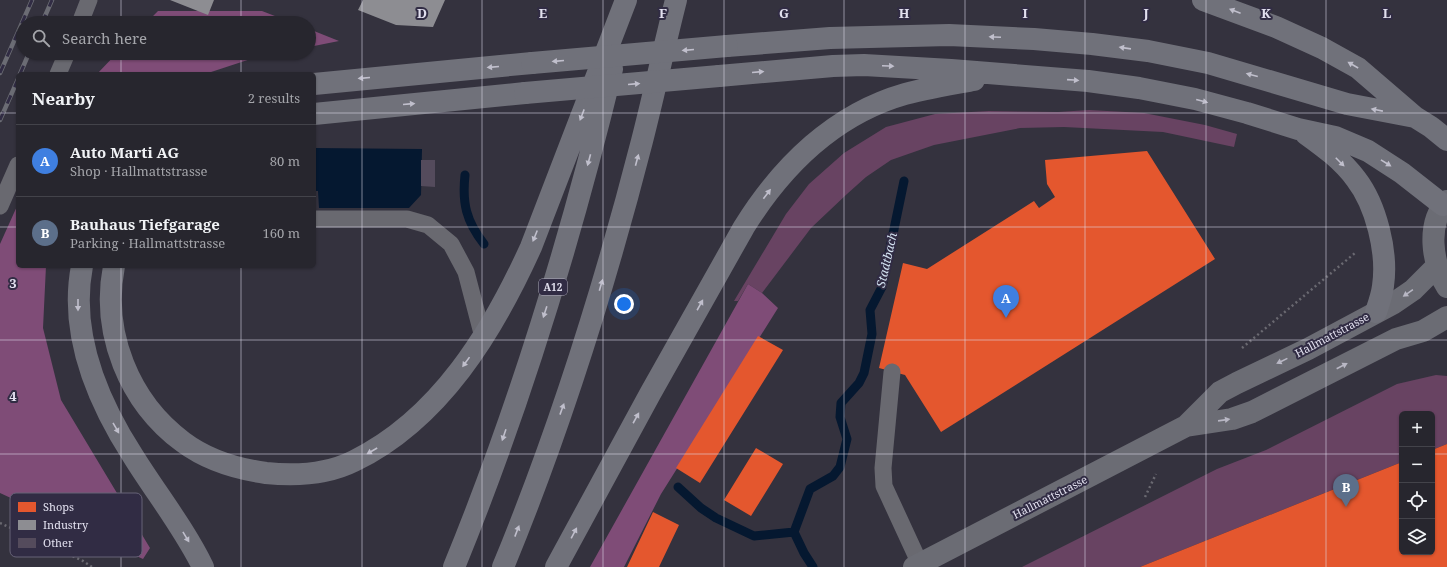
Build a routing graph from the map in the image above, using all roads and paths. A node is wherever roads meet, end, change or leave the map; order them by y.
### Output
1 (89, 0) edge
2 (628, 0) edge
3 (676, 0) edge
4 (1203, 0) edge
5 (83, 16) edge
6 (64, 60) edge
7 (59, 72) edge
8 (1035, 77) junction
9 (316, 84) edge
10 (316, 114) edge
11 (1415, 117) junction
12 (1298, 129) junction
13 (1447, 140) edge
14 (16, 170) edge
15 (1445, 203) edge
16 (0, 206) edge
17 (316, 219) edge
18 (1358, 250) dead end
19 (1436, 266) junction
20 (82, 268) edge
21 (114, 268) edge
22 (1447, 287) edge
23 (1376, 312) junction
24 (1447, 317) edge
25 (483, 337) junction
26 (1238, 351) dead end
27 (892, 372) dead end
28 (1186, 426) junction
29 (0, 523) edge
30 (10, 528) edge
31 (74, 557) edge
32 (917, 565) edge
33 (92, 567) edge
34 (203, 567) edge
35 (454, 567) edge
36 (503, 567) edge
37 (556, 567) edge

1 - 5 lane
2 -> 25 highway
2 -> 35 highway, A12
36 -> 3 highway
11 -> 4 highway
6 - 7 lane
10 -> 8 highway, bridge
8 -> 12 highway
37 -> 8 highway
11 -> 9 highway, bridge
11 - 13 highway
12 -> 15 highway
12 -> 23 highway
14 - 16 lane
15 - 19 main road
17 - 25 lane
18 - 26 path
19 - 22 main road
19 -> 23 main road, Hallmattstrasse
20 -> 34 highway
25 -> 21 highway
23 -> 28 main road, Hallmattstrasse
28 -> 24 main road, Hallmattstrasse
27 - 32 lane
28 - 32 main road, Hallmattstrasse
29 - 30 path
31 - 33 path

